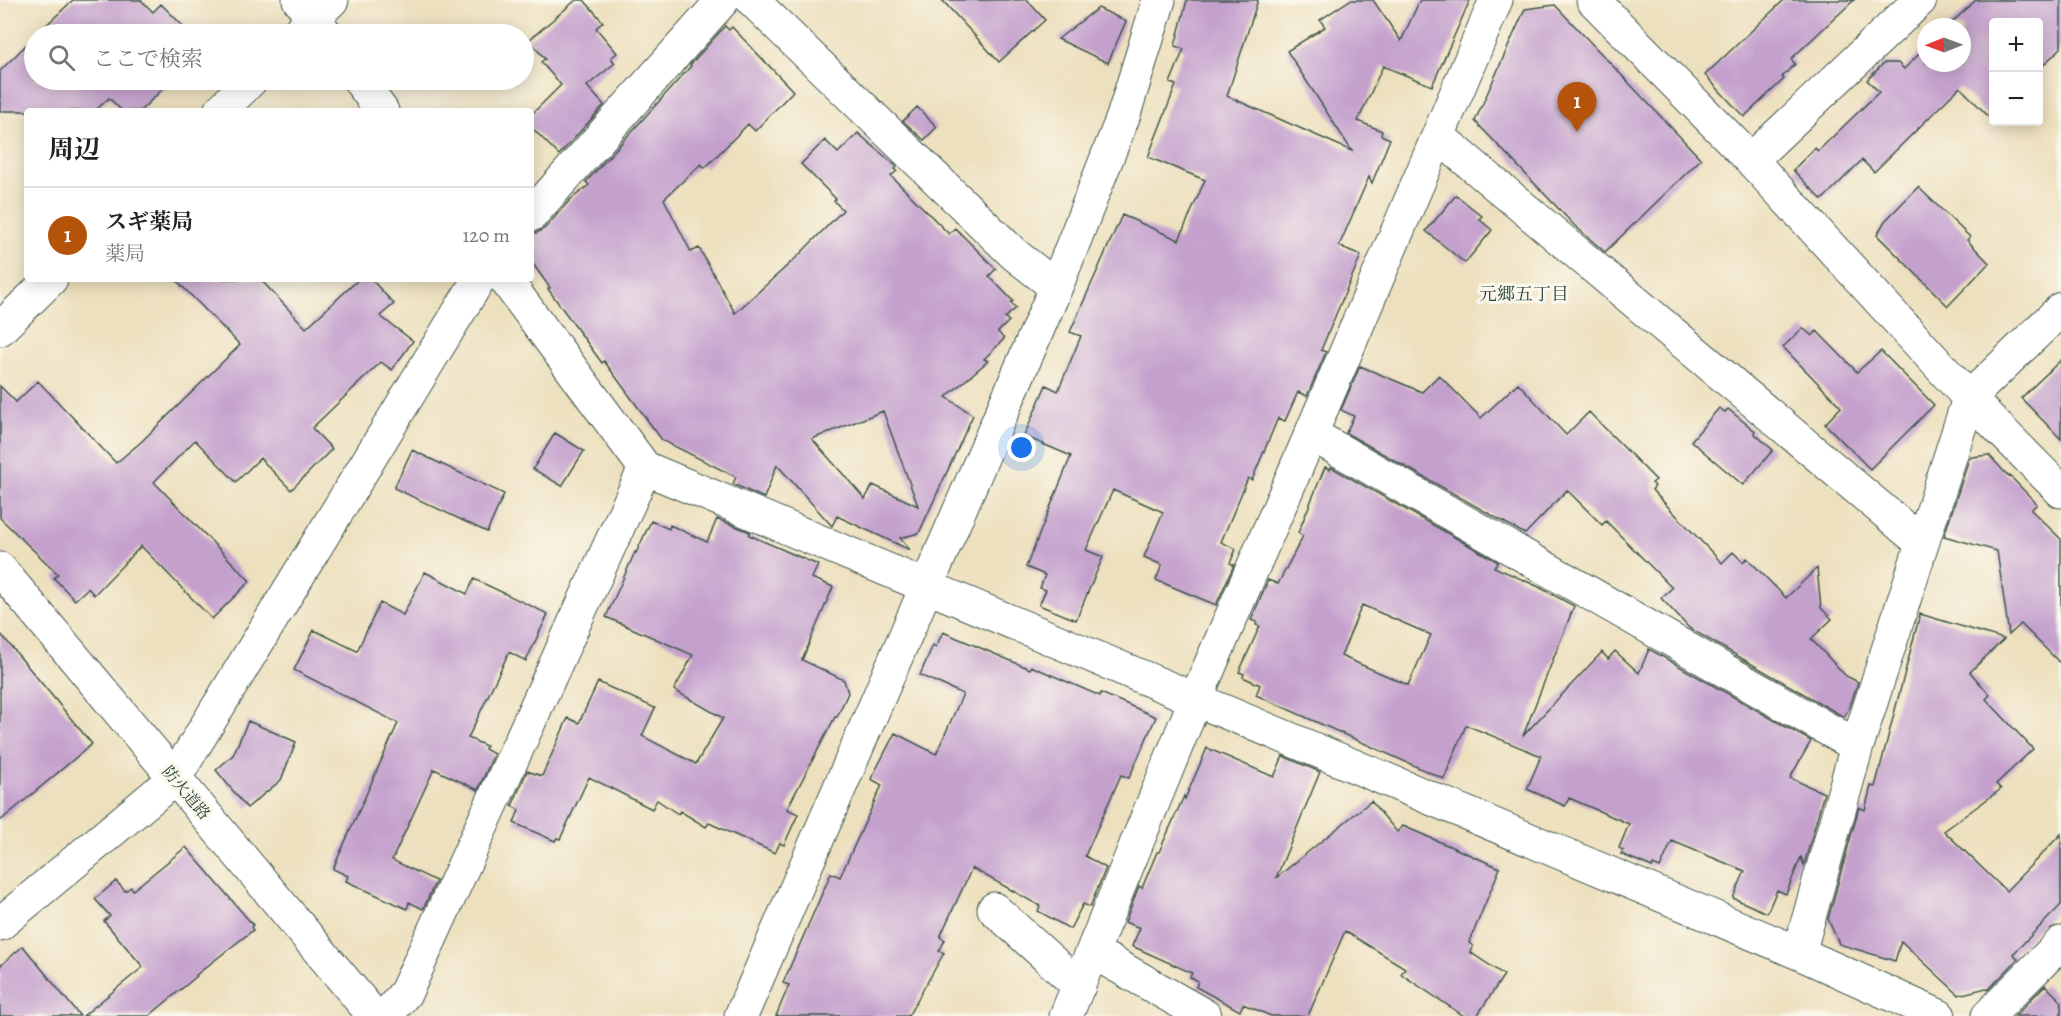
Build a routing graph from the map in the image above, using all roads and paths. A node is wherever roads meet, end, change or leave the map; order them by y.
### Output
1 (723, 0) edge
2 (752, 0) edge
3 (1160, 0) edge
4 (1496, 0) edge
5 (1593, 0) edge
6 (1920, 0) edge
7 (241, 90) edge
8 (366, 90) edge
9 (223, 108) edge
10 (380, 108) edge
11 (1438, 136) junction
12 (1751, 160) junction
13 (534, 211) edge
14 (48, 282) edge
15 (477, 282) edge
16 (508, 282) edge
17 (1056, 287) junction
18 (2061, 309) edge
19 (0, 329) edge
20 (1969, 399) junction
21 (1311, 434) junction
22 (645, 468) junction
23 (2061, 492) edge
24 (1922, 543) junction
25 (0, 569) edge
26 (928, 586) junction
27 (1196, 698) junction
28 (1857, 746) junction
29 (174, 779) junction
30 (994, 909) dead end
31 (0, 924) edge
32 (2061, 943) edge
33 (1093, 952) junction
34 (1799, 953) junction
35 (1079, 987) junction
36 (374, 1016) edge
37 (386, 1016) edge
38 (741, 1016) edge
39 (1066, 1016) edge
40 (1205, 1016) edge
41 (1939, 1016) edge
42 (1988, 1016) edge

1 - 13 street
2 - 17 street
3 - 17 street
4 - 11 street
5 - 12 street
6 - 12 street
7 - 9 street
8 - 10 street
11 - 21 street
11 - 24 street
12 - 20 street
14 - 19 street
15 - 29 street
16 - 22 street
17 - 26 street
18 - 20 street
20 - 23 street
20 - 24 street
21 - 27 street
21 - 28 street
22 - 26 street
22 - 37 street
24 - 28 street
25 - 29 street, 防火道路
26 - 27 street
26 - 38 street
27 - 33 street
27 - 34 street
28 - 34 street
29 - 31 street
29 - 36 street, 防火道路
30 - 35 street
32 - 42 street
33 - 35 street
33 - 40 street
34 - 41 street
35 - 39 street

